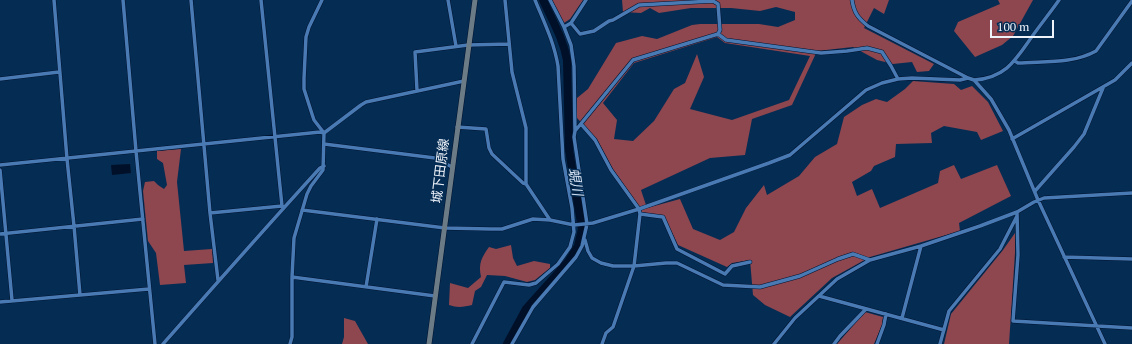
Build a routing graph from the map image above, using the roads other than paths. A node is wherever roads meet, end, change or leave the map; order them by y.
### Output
1 (54, 0) edge
2 (123, 0) edge
3 (191, 0) edge
4 (261, 0) edge
5 (322, 0) edge
6 (448, 0) edge
7 (475, 0) edge
8 (505, 0) edge
9 (535, 0) edge
10 (550, 0) edge
11 (586, 0) edge
12 (852, 0) edge
13 (1059, 0) edge
14 (1132, 1) edge
15 (571, 22) junction
16 (564, 26) junction
17 (718, 34) junction
18 (509, 44) junction
19 (468, 45) junction
20 (456, 46) junction
21 (1015, 61) junction
22 (1132, 63) edge
23 (59, 72) junction
24 (968, 78) junction
25 (0, 79) edge
26 (898, 79) junction
27 (464, 80) junction
28 (974, 80) junction
29 (1103, 88) junction
30 (417, 90) junction
31 (581, 124) junction
32 (457, 127) junction
33 (575, 131) junction
34 (324, 133) junction
35 (275, 138) junction
36 (1012, 139) junction
37 (205, 144) junction
38 (324, 144) junction
39 (136, 151) junction
40 (66, 159) junction
41 (0, 165) edge
42 (324, 166) junction
43 (452, 167) junction
44 (0, 170) edge
45 (526, 184) junction
46 (1035, 191) junction
47 (1132, 193) edge
48 (1038, 200) junction
49 (284, 206) junction
50 (639, 209) junction
51 (302, 210) junction
52 (210, 213) junction
53 (640, 214) junction
54 (1017, 214) junction
55 (142, 219) junction
56 (377, 219) junction
57 (550, 220) junction
58 (585, 224) junction
59 (576, 225) junction
60 (74, 226) junction
61 (444, 228) junction
62 (0, 234) edge
63 (6, 234) junction
64 (584, 238) junction
65 (921, 246) junction
66 (1064, 257) junction
67 (870, 260) junction
68 (1132, 260) edge
69 (750, 262) dead end
70 (634, 266) junction
71 (292, 276) junction
72 (218, 280) junction
73 (366, 287) junction
74 (149, 289) junction
75 (80, 295) junction
76 (435, 296) junction
77 (819, 296) junction
78 (12, 300) junction
79 (0, 302) edge
80 (866, 309) junction
81 (886, 314) junction
82 (902, 318) junction
83 (1096, 326) junction
84 (1132, 328) edge
85 (944, 330) junction
86 (155, 344) edge
87 (163, 344) edge
88 (290, 344) edge
89 (429, 344) edge
90 (472, 344) edge
91 (512, 344) edge
92 (602, 344) edge
93 (774, 344) edge
94 (834, 344) edge
95 (877, 344) edge
96 (940, 344) edge
97 (1105, 344) edge

1 - 23 street
2 - 39 street
3 - 37 street
4 - 35 street
5 - 34 street
6 - 20 street
7 - 19 main road, 城下田原線
8 - 18 street
9 - 59 street
10 - 16 street
11 - 15 street
12 - 24 street
13 - 21 street
14 - 21 street
15 - 16 street
15 - 17 street
16 - 33 street
17 - 26 street
17 - 31 street
18 - 19 street
18 - 45 street
19 - 20 street
19 - 27 main road, 城下田原線
20 - 30 street
21 - 28 street
22 - 29 street
23 - 25 street
23 - 40 street
24 - 26 street
24 - 28 street
26 - 50 street
27 - 30 street
27 - 32 main road, 城下田原線
28 - 36 street
29 - 36 street
29 - 46 street
30 - 34 street
31 - 33 street
31 - 50 street
32 - 43 main road, 城下田原線
32 - 45 street
33 - 58 street
34 - 35 street
34 - 38 street
35 - 37 street
35 - 49 street
36 - 46 street
37 - 39 street
37 - 52 street
38 - 42 street
38 - 43 street
39 - 40 street
39 - 55 street
40 - 41 street
40 - 60 street
42 - 49 street
42 - 51 street
43 - 61 main road, 城下田原線
44 - 63 street
45 - 57 street
46 - 48 street
47 - 48 street
48 - 54 street
48 - 66 street
49 - 52 street
49 - 72 street
50 - 53 street
50 - 58 street
51 - 56 street
51 - 71 street
52 - 72 street
53 - 69 street
53 - 70 street
54 - 65 street
54 - 83 street
54 - 85 street
55 - 60 street
55 - 74 street
56 - 61 street
56 - 73 street
57 - 59 street
57 - 61 street
58 - 59 street
58 - 64 street
59 - 90 street
60 - 63 street
60 - 75 street
61 - 76 main road, 城下田原線
62 - 63 street
63 - 78 street
64 - 70 street
64 - 91 street
65 - 67 street
65 - 82 street
66 - 68 street
66 - 83 street
67 - 70 street
67 - 77 street
70 - 92 street
71 - 73 street
71 - 88 street
72 - 87 street
73 - 76 street
74 - 75 street
74 - 86 street
75 - 78 street
76 - 89 main road, 城下田原線
77 - 80 street
77 - 93 street
78 - 79 street
80 - 81 street
80 - 94 street
81 - 82 street
81 - 95 street
82 - 85 street
83 - 84 street
83 - 97 street
85 - 96 street

